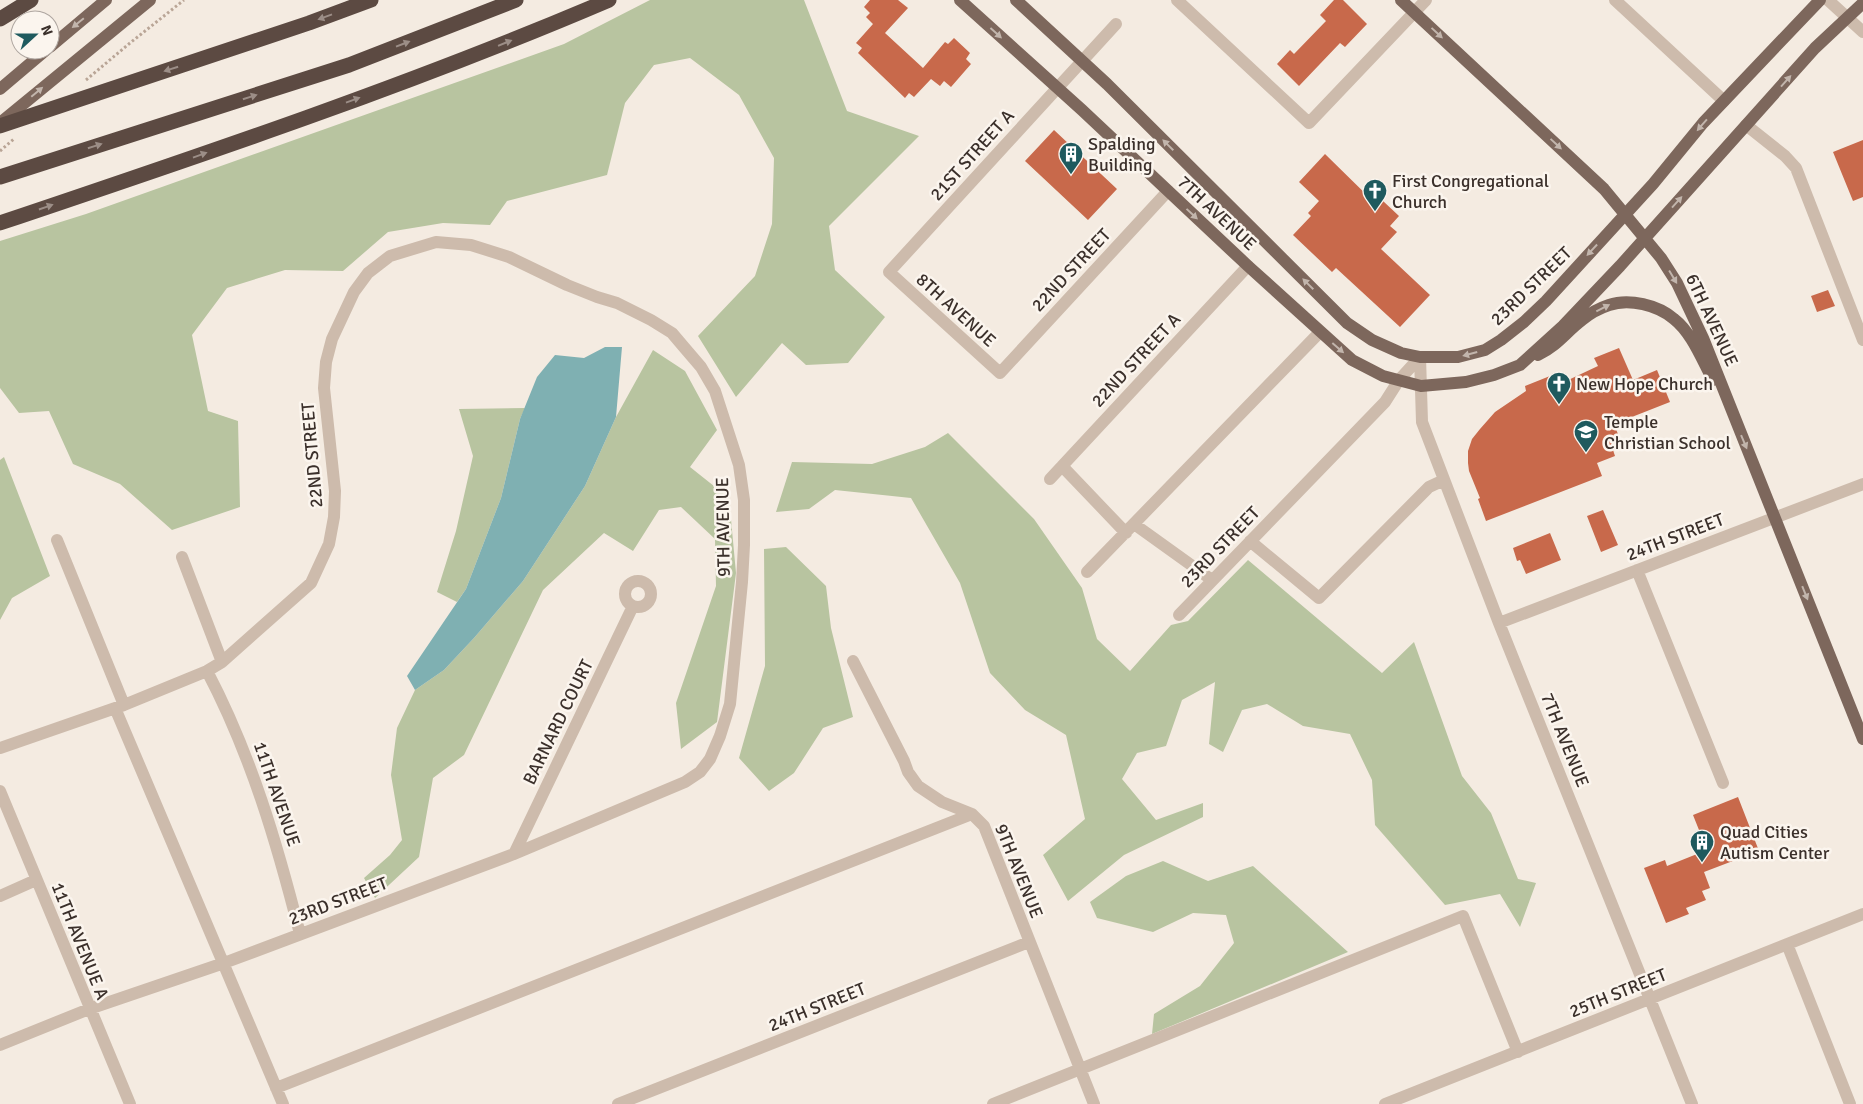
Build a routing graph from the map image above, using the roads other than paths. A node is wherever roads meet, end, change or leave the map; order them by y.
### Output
1 (31, 0) edge
2 (106, 0) edge
3 (150, 0) edge
4 (371, 0) edge
5 (516, 0) edge
6 (609, 0) edge
7 (960, 0) edge
8 (1016, 0) edge
9 (1177, 0) edge
10 (1401, 0) edge
11 (1426, 0) edge
12 (1615, 0) edge
13 (1820, 0) edge
14 (1828, 0) edge
15 (1863, 3) edge
16 (1414, 12) junction
17 (1848, 18) junction
18 (0, 19) edge
19 (1116, 24) dead end
20 (1863, 32) edge
21 (60, 39) edge
22 (34, 60) edge
23 (1083, 61) junction
24 (1057, 88) junction
25 (0, 89) edge
26 (1724, 101) junction
27 (0, 125) edge
28 (1746, 125) junction
29 (0, 177) edge
30 (1168, 191) junction
31 (1625, 214) junction
32 (0, 223) edge
33 (1644, 238) junction
34 (509, 257) joint
35 (1248, 266) junction
36 (889, 272) joint
37 (1320, 332) junction
38 (1863, 340) edge
39 (1420, 357) junction
40 (1520, 365) junction
41 (1000, 373) joint
42 (1399, 380) junction
43 (1421, 386) junction
44 (1737, 423) junction
45 (1062, 466) junction
46 (1050, 479) dead end
47 (1444, 480) junction
48 (1863, 484) edge
49 (1775, 517) junction
50 (1130, 528) junction
51 (56, 540) dead end
52 (1250, 542) junction
53 (182, 557) dead end
54 (1637, 570) junction
55 (1087, 572) dead end
56 (1212, 580) junction
57 (633, 606) dead end
58 (1179, 615) dead end
59 (1499, 624) junction
60 (853, 661) dead end
61 (222, 662) junction
62 (207, 671) junction
63 (119, 706) junction
64 (1863, 740) edge
65 (0, 748) edge
66 (685, 782) joint
67 (1723, 782) dead end
68 (0, 792) edge
69 (972, 814) junction
70 (514, 854) junction
71 (36, 880) junction
72 (0, 896) edge
73 (1863, 914) edge
74 (300, 934) junction
75 (1028, 942) junction
76 (1787, 944) junction
77 (224, 963) junction
78 (1650, 998) junction
79 (89, 1009) junction
80 (0, 1045) edge
81 (1518, 1052) junction
82 (1081, 1070) junction
83 (276, 1088) junction
84 (130, 1104) edge
85 (283, 1104) edge
86 (618, 1104) edge
87 (993, 1104) edge
88 (1094, 1104) edge
89 (1385, 1104) edge
90 (1692, 1104) edge
91 (1850, 1104) edge

1 - 18 highway
2 -> 21 main road
27 -> 3 main road
4 -> 27 highway
29 -> 5 highway
32 -> 6 highway
7 -> 24 main road, 7TH AVENUE
8 - 23 main road, 7TH AVENUE
9 - 16 street
10 - 16 main road, 6TH AVENUE
11 - 16 street
12 - 26 street
13 - 26 main road, 23RD STREET
14 - 17 street
15 - 17 main road
16 -> 31 main road, 6TH AVENUE
17 - 20 street
28 -> 17 main road
19 - 23 street, 21ST STREET A
22 - 25 main road
23 - 24 street, 21ST STREET A
39 -> 23 main road, 7TH AVENUE
24 - 30 main road, 7TH AVENUE
24 - 36 street, 21ST STREET A
26 -> 31 main road, 23RD STREET
33 -> 28 main road
28 - 38 street
30 -> 35 main road, 7TH AVENUE
30 - 41 street, 22ND STREET
31 - 33 main road, 6TH AVENUE
31 -> 39 main road, 23RD STREET
33 - 40 main road
33 -> 44 main road, 6TH AVENUE
34 - 61 street, 22ND STREET
34 - 66 street, 9TH AVENUE
35 - 37 main road, 7TH AVENUE
35 - 45 street, 22ND STREET A
36 - 41 street, 8TH AVENUE
37 -> 42 main road, 7TH AVENUE
37 - 50 street
39 - 42 street, 23RD STREET
39 - 43 street, 7TH AVENUE
40 - 43 main road
40 -> 44 main road
42 - 43 main road, 7TH AVENUE
42 - 52 street, 23RD STREET
43 - 47 street, 7TH AVENUE
44 -> 49 main road, 6TH AVENUE
45 - 46 street, 22ND STREET A
45 - 50 street
47 - 52 street
47 - 59 street, 7TH AVENUE
48 - 49 street, 24TH STREET
49 - 54 street, 24TH STREET
49 -> 64 main road, 6TH AVENUE
50 - 55 street
50 - 56 street
51 - 63 street
52 - 56 street, 23RD STREET
53 - 61 street
54 - 59 street, 24TH STREET
54 - 67 street
56 - 58 street, 23RD STREET
57 - 70 street, BARNARD COURT
59 - 78 street, 7TH AVENUE
60 - 69 street, 9TH AVENUE
61 - 62 street, 22ND STREET
62 - 63 street, 22ND STREET
62 - 74 street, 11TH AVENUE
63 - 65 street, 22ND STREET
63 - 77 street
66 - 70 street, 23RD STREET
68 - 71 street, 11TH AVENUE A
69 - 75 street, 9TH AVENUE
69 - 83 street
70 - 74 street, 23RD STREET
71 - 72 street
71 - 79 street, 11TH AVENUE A
73 - 76 street, 25TH STREET
74 - 77 street, 23RD STREET
75 - 82 street, 9TH AVENUE
75 - 86 street, 24TH STREET
76 - 78 street, 25TH STREET
76 - 91 street
77 - 79 street, 23RD STREET
77 - 83 street
78 - 81 street, 25TH STREET
78 - 90 street, 7TH AVENUE
79 - 80 street, 23RD STREET
79 - 84 street, 11TH AVENUE A
81 - 82 street
81 - 89 street, 25TH STREET
82 - 87 street
82 - 88 street, 9TH AVENUE
83 - 85 street

